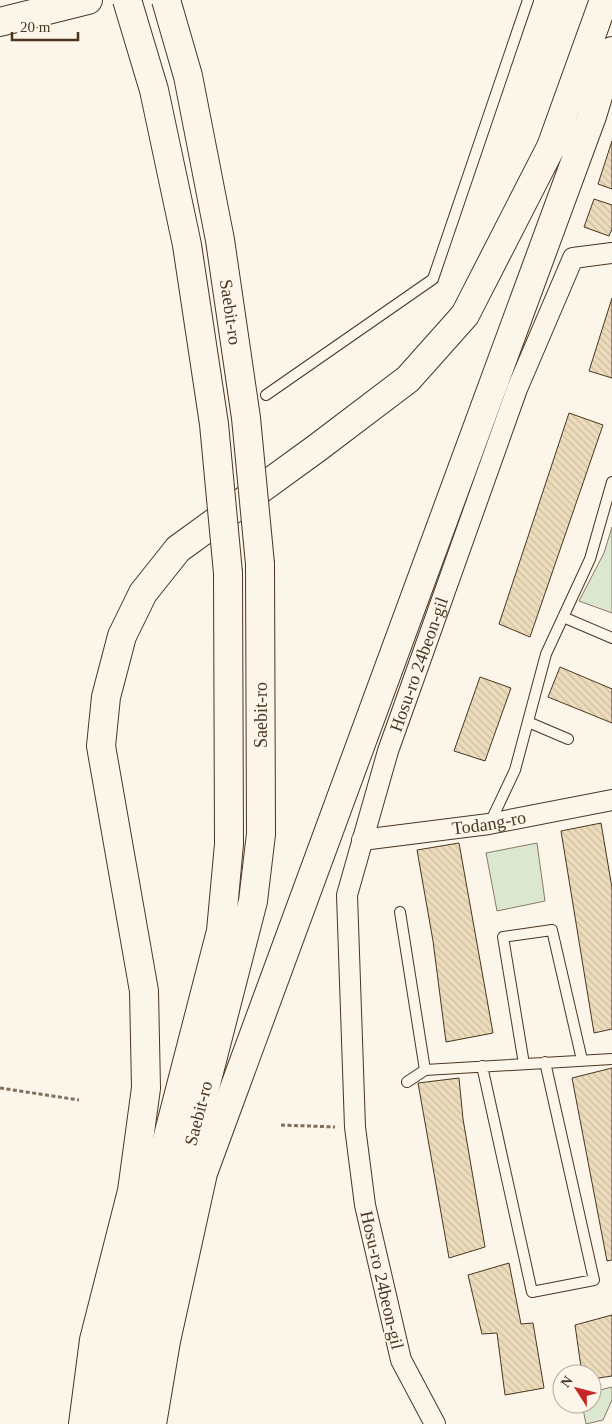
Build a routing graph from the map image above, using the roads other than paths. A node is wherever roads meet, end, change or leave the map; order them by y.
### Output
1 (88, 0) edge
2 (128, 0) edge
3 (166, 0) edge
4 (528, 0) edge
5 (604, 0) edge
6 (0, 22) edge
7 (612, 51) edge
8 (612, 253) edge
9 (266, 395) dead end
10 (612, 482) edge
11 (563, 617) junction
12 (612, 638) edge
13 (528, 722) junction
14 (568, 739) dead end
15 (612, 800) edge
16 (490, 824) junction
17 (362, 840) junction
18 (400, 912) dead end
19 (612, 1059) edge
20 (582, 1060) junction
21 (545, 1062) junction
22 (524, 1064) junction
23 (482, 1066) junction
24 (425, 1070) junction
25 (407, 1082) dead end
26 (83, 1424) edge
27 (104, 1424) edge
28 (128, 1424) edge
29 (152, 1424) edge
30 (435, 1424) edge

1 - 6 main road
2 - 27 main road, Saebit-ro, bridge
3 - 28 main road, Saebit-ro, bridge
4 - 9 lane
5 - 26 main road
7 - 29 main road
8 - 17 street, Hosu-ro 24beon-gil
10 - 11 lane
11 - 12 lane
11 - 13 lane
13 - 14 lane
13 - 16 lane
15 - 16 street, Todang-ro
16 - 17 street, Todang-ro
17 - 30 street, Hosu-ro 24beon-gil
18 - 24 lane
19 - 20 lane
20 - 21 lane
20 - 22 lane
21 - 22 lane
21 - 23 lane
22 - 23 lane
23 - 24 lane
24 - 25 lane

